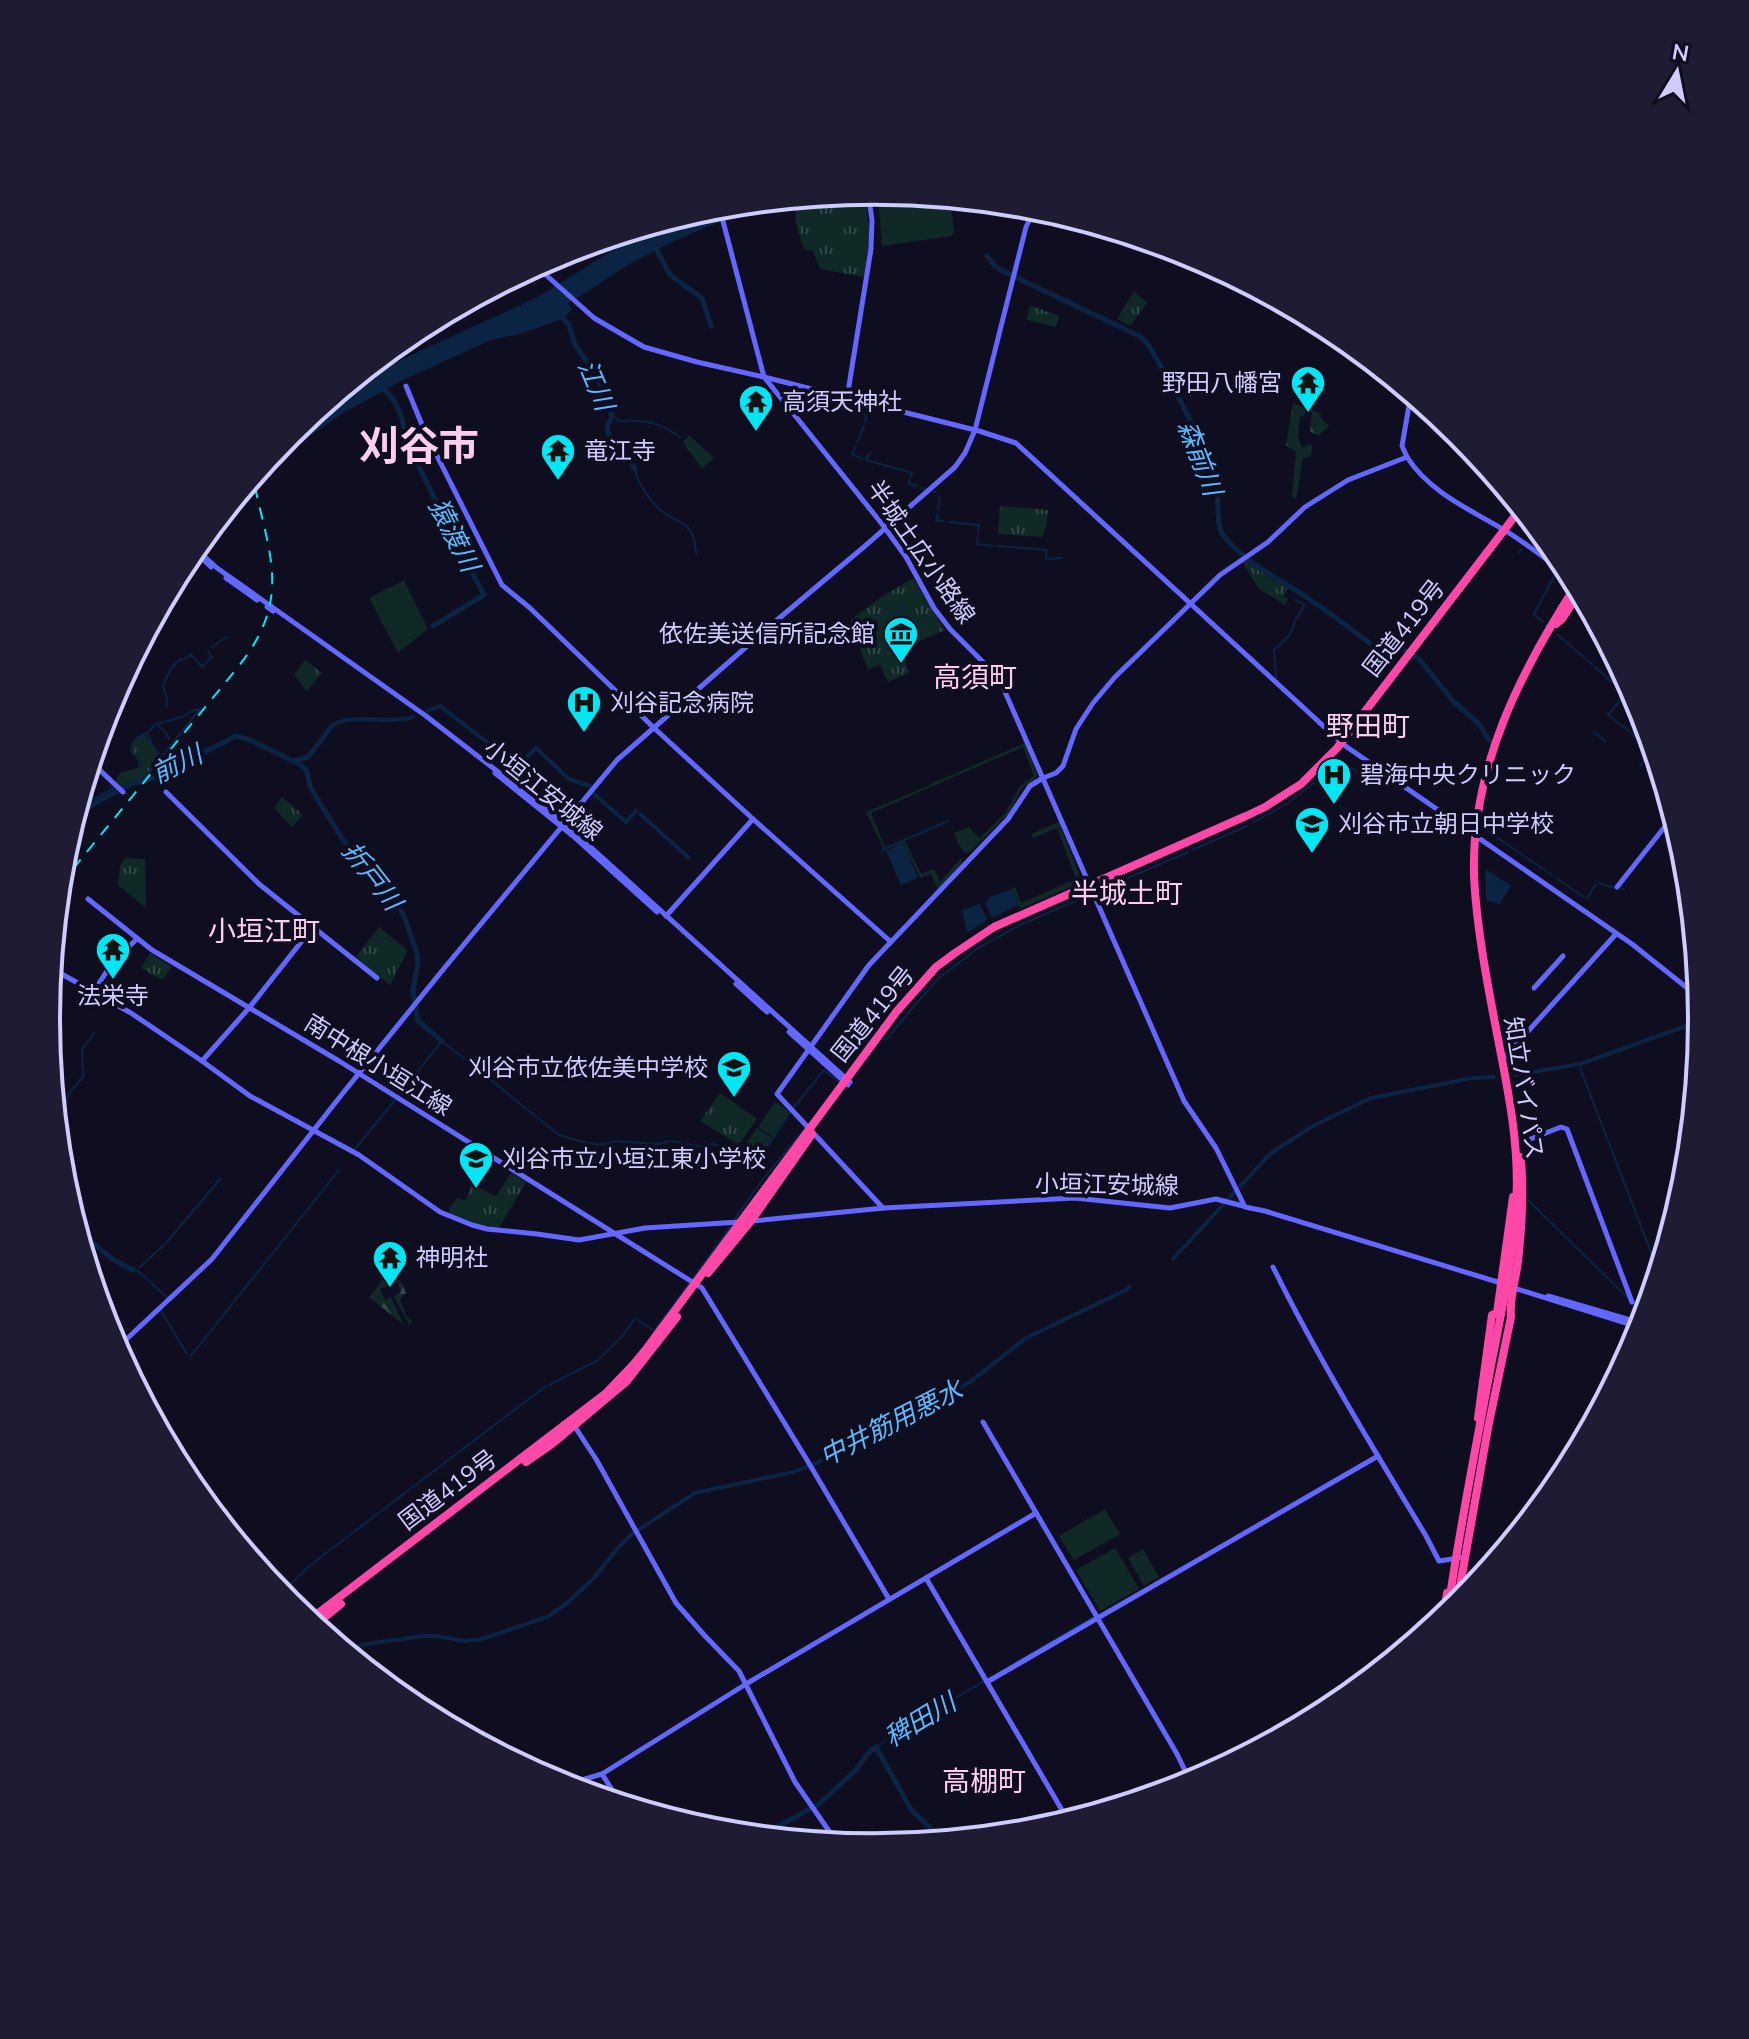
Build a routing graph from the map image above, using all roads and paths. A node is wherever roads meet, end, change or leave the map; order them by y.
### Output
1 (870, 205) edge
2 (722, 220) edge
3 (1029, 220) edge
4 (546, 275) edge
5 (764, 377) junction
6 (406, 386) dead end
7 (847, 398) junction
8 (1409, 405) edge
9 (975, 430) junction
10 (1407, 457) junction
11 (1516, 517) edge
12 (886, 528) junction
13 (1505, 531) junction
14 (204, 557) edge
15 (203, 559) edge
16 (1551, 565) edge
17 (1570, 596) edge
18 (1191, 604) junction
19 (1554, 622) junction
20 (653, 727) junction
21 (1343, 744) junction
22 (99, 770) edge
23 (1043, 778) junction
24 (121, 790) dead end
25 (166, 792) dead end
26 (753, 819) junction
27 (563, 825) junction
28 (1665, 826) edge
29 (1617, 887) dead end
30 (1091, 889) junction
31 (88, 899) dead end
32 (666, 916) junction
33 (313, 927) junction
34 (1616, 934) junction
35 (137, 939) junction
36 (891, 942) junction
37 (1563, 956) dead end
38 (62, 975) edge
39 (377, 978) dead end
40 (1534, 988) dead end
41 (1688, 988) edge
42 (94, 991) junction
43 (249, 1008) junction
44 (809, 1048) junction
45 (202, 1061) junction
46 (1499, 1063) dead end
47 (359, 1074) junction
48 (847, 1082) junction
49 (812, 1130) junction
50 (314, 1131) junction
51 (1514, 1131) junction
52 (1523, 1142) dead end
53 (1520, 1157) junction
54 (1245, 1207) junction
55 (884, 1208) junction
56 (751, 1221) junction
57 (738, 1229) junction
58 (615, 1234) junction
59 (1273, 1267) dead end
60 (697, 1284) junction
61 (1502, 1284) junction
62 (1513, 1287) junction
63 (1528, 1292) junction
64 (1632, 1302) dead end
65 (1509, 1308) junction
66 (1497, 1313) junction
67 (1630, 1322) edge
68 (1630, 1322) edge
69 (126, 1340) edge
70 (983, 1422) dead end
71 (1481, 1422) junction
72 (572, 1423) junction
73 (1480, 1446) junction
74 (1378, 1456) junction
75 (1036, 1513) junction
76 (1464, 1557) junction
77 (1452, 1559) junction
78 (925, 1578) junction
79 (1462, 1583) edge
80 (1453, 1592) edge
81 (1453, 1592) edge
82 (1450, 1595) edge
83 (889, 1599) junction
84 (318, 1614) edge
85 (1098, 1618) junction
86 (323, 1619) edge
87 (986, 1681) junction
88 (746, 1684) junction
89 (1186, 1772) edge
90 (602, 1774) junction
91 (583, 1780) edge
92 (613, 1791) edge
93 (1063, 1811) edge
94 (830, 1832) edge

1 - 7 street
2 - 5 street
3 - 9 street
4 - 5 street
5 - 7 street
5 - 12 street, 半城土広小路線
6 - 20 street
7 - 9 street
8 - 10 street
9 - 12 street
9 - 18 street
10 - 13 street
10 - 18 street
11 - 13 highway, 国道419号
12 - 20 street
12 - 23 street, 半城土広小路線
13 - 16 street
13 - 21 highway, 国道419号
14 - 27 street, 小垣江安城線
15 - 27 street, 小垣江安城線
17 - 19 highway, 知立バイパス, bridge
18 - 21 street
18 - 23 street
19 - 51 highway, 知立バイパス, bridge
19 - 53 highway, 知立バイパス, bridge
20 - 26 street
20 - 27 street
21 - 30 highway, 国道419号
21 - 34 street
22 - 24 street
23 - 30 street, 半城土広小路線
23 - 36 street
25 - 33 street
26 - 32 street
26 - 36 street
27 - 32 street, 小垣江安城線
27 - 44 street, 小垣江安城線
27 - 47 street
28 - 29 street
30 - 48 highway, 国道419号
30 - 54 street, 半城土広小路線
31 - 35 street, 南中根小垣江線
32 - 44 street, 小垣江安城線
33 - 39 street
33 - 43 street
34 - 41 street
34 - 46 street
35 - 42 street
35 - 43 street, 南中根小垣江線
36 - 44 street
37 - 40 street
38 - 42 street
42 - 45 street
43 - 45 street
43 - 47 street, 南中根小垣江線
44 - 48 street, 小垣江安城線
44 - 49 street
45 - 50 street
47 - 50 street
47 - 58 street, 南中根小垣江線
48 - 49 highway, 国道419号
49 - 55 street
49 - 56 highway, 国道419号
49 - 57 highway, 国道419号
50 - 58 street
50 - 69 street
51 - 61 highway, bridge
51 - 71 highway, 知立バイパス, bridge
52 - 64 street
53 - 62 highway, bridge
53 - 73 highway, 知立バイパス, bridge
54 - 55 street, 小垣江安城線
54 - 61 street, 小垣江安城線
55 - 56 street, 小垣江安城線
56 - 57 highway, 国道419号
57 - 58 street
57 - 60 highway, 国道419号
58 - 60 street, 南中根小垣江線
59 - 74 street
60 - 72 highway, 国道419号
60 - 83 street
61 - 62 street, 小垣江安城線
61 - 66 highway
62 - 63 street, 小垣江安城線
62 - 65 highway
63 - 67 street
63 - 68 street
65 - 73 highway
65 - 76 highway
66 - 71 highway, bridge
66 - 77 highway
70 - 75 street
71 - 80 highway, 知立バイパス, bridge
72 - 84 highway, 国道419号
72 - 86 highway, 国道419号
72 - 88 street
73 - 81 highway, 知立バイパス, bridge
74 - 77 street
74 - 85 street
75 - 78 street
75 - 85 street
76 - 77 street
76 - 79 highway
77 - 82 highway
78 - 83 street
78 - 87 street
83 - 88 street
85 - 87 street
85 - 89 street
87 - 93 street
88 - 90 street
88 - 94 street
90 - 91 street
90 - 92 street

